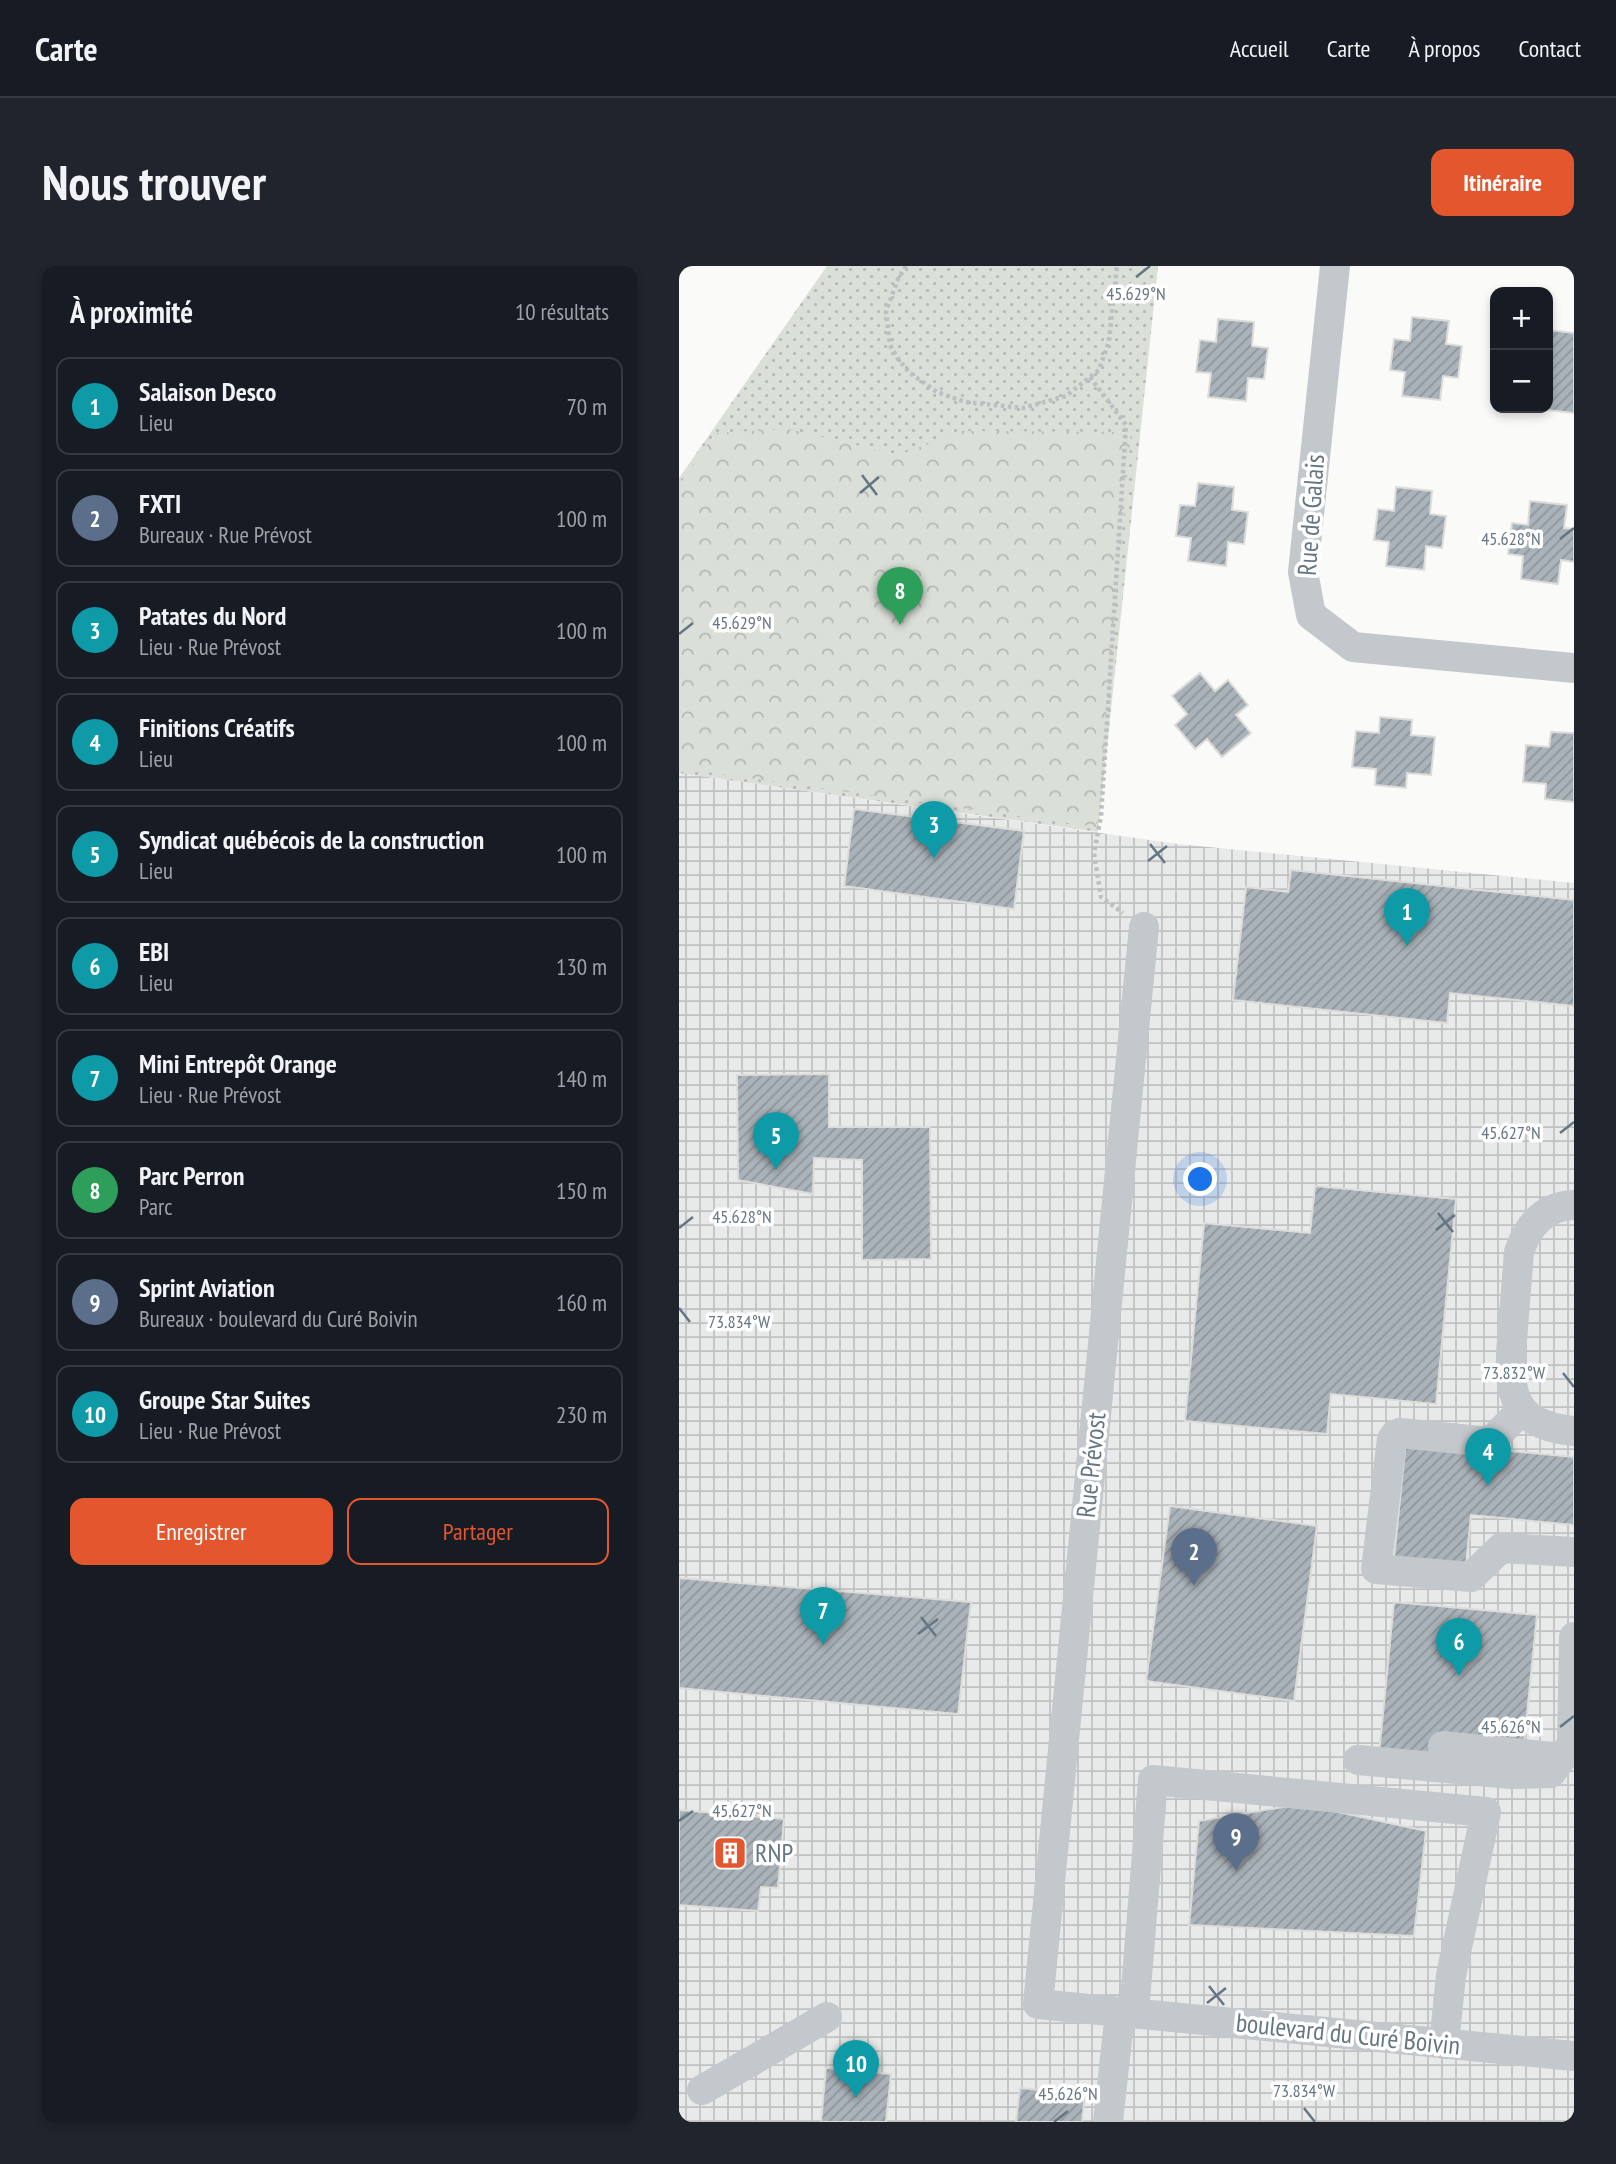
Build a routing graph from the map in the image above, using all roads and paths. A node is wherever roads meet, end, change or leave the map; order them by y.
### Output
1 (906, 266) edge
2 (1117, 266) edge
3 (1335, 266) edge
4 (1090, 377) junction
5 (1574, 668) edge
6 (1144, 927) joint
7 (1574, 1205) edge
8 (1523, 1409) junction
9 (1574, 1431) edge
10 (1574, 1552) edge
11 (1574, 1637) edge
12 (1443, 1746) dead end
13 (1569, 1749) edge
14 (1358, 1760) dead end
15 (1038, 2004) joint
16 (1127, 2012) junction
17 (827, 2017) dead end
18 (1444, 2043) junction
19 (1574, 2056) edge
20 (702, 2090) dead end
21 (1108, 2122) edge

1 - 4 path
2 - 4 path
3 - 5 street, Rue de Galais
4 - 6 path
6 - 15 street, Rue Prévost
7 - 8 street
8 - 9 street
8 - 10 street
11 - 13 street
12 - 13 street
13 - 14 street
15 - 16 street, boulevard du Curé Boivin
16 - 18 street, boulevard du Curé Boivin
16 - 18 street
16 - 21 street
17 - 20 street
18 - 19 street, boulevard du Curé Boivin

